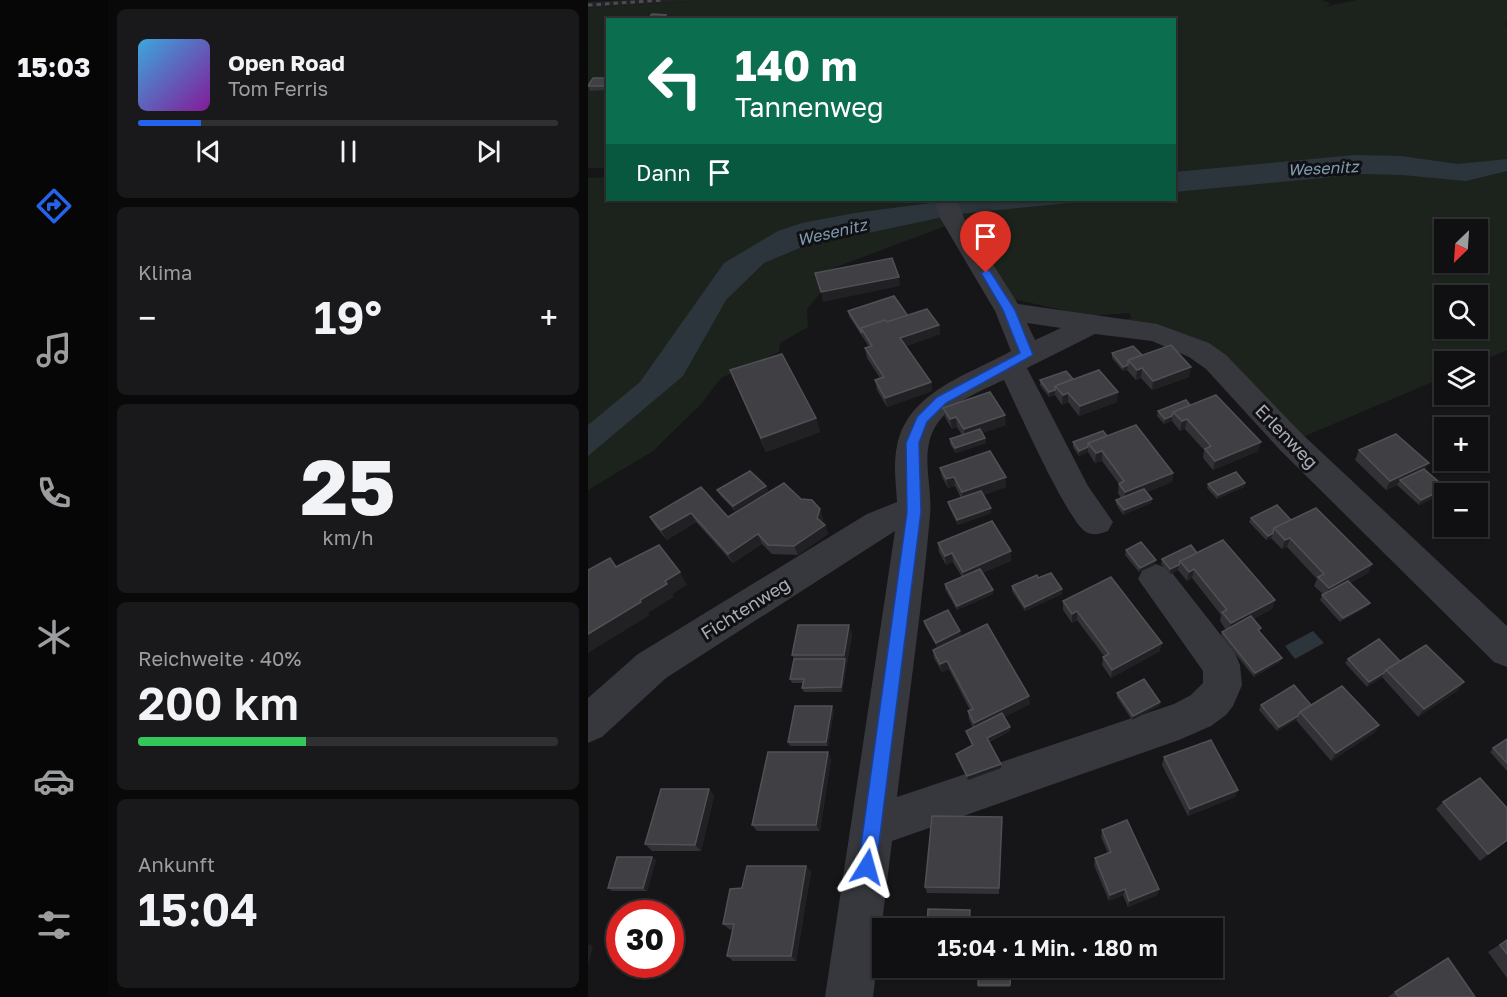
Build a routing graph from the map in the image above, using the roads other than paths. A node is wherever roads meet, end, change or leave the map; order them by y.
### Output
1 (949, 209) edge
2 (1009, 310) junction
3 (1092, 325) junction
4 (1019, 360) junction
5 (914, 512) junction
6 (1096, 522) dead end
7 (1156, 579) dead end
8 (1507, 650) edge
9 (588, 724) edge
10 (873, 824) junction
11 (849, 997) edge

1 - 2 street
2 - 3 street, Erlenweg
2 - 4 street
3 - 4 street
3 - 8 street, Erlenweg
4 - 5 street
4 - 6 street
5 - 9 street, Fichtenweg
5 - 10 street
7 - 10 street
10 - 11 street

